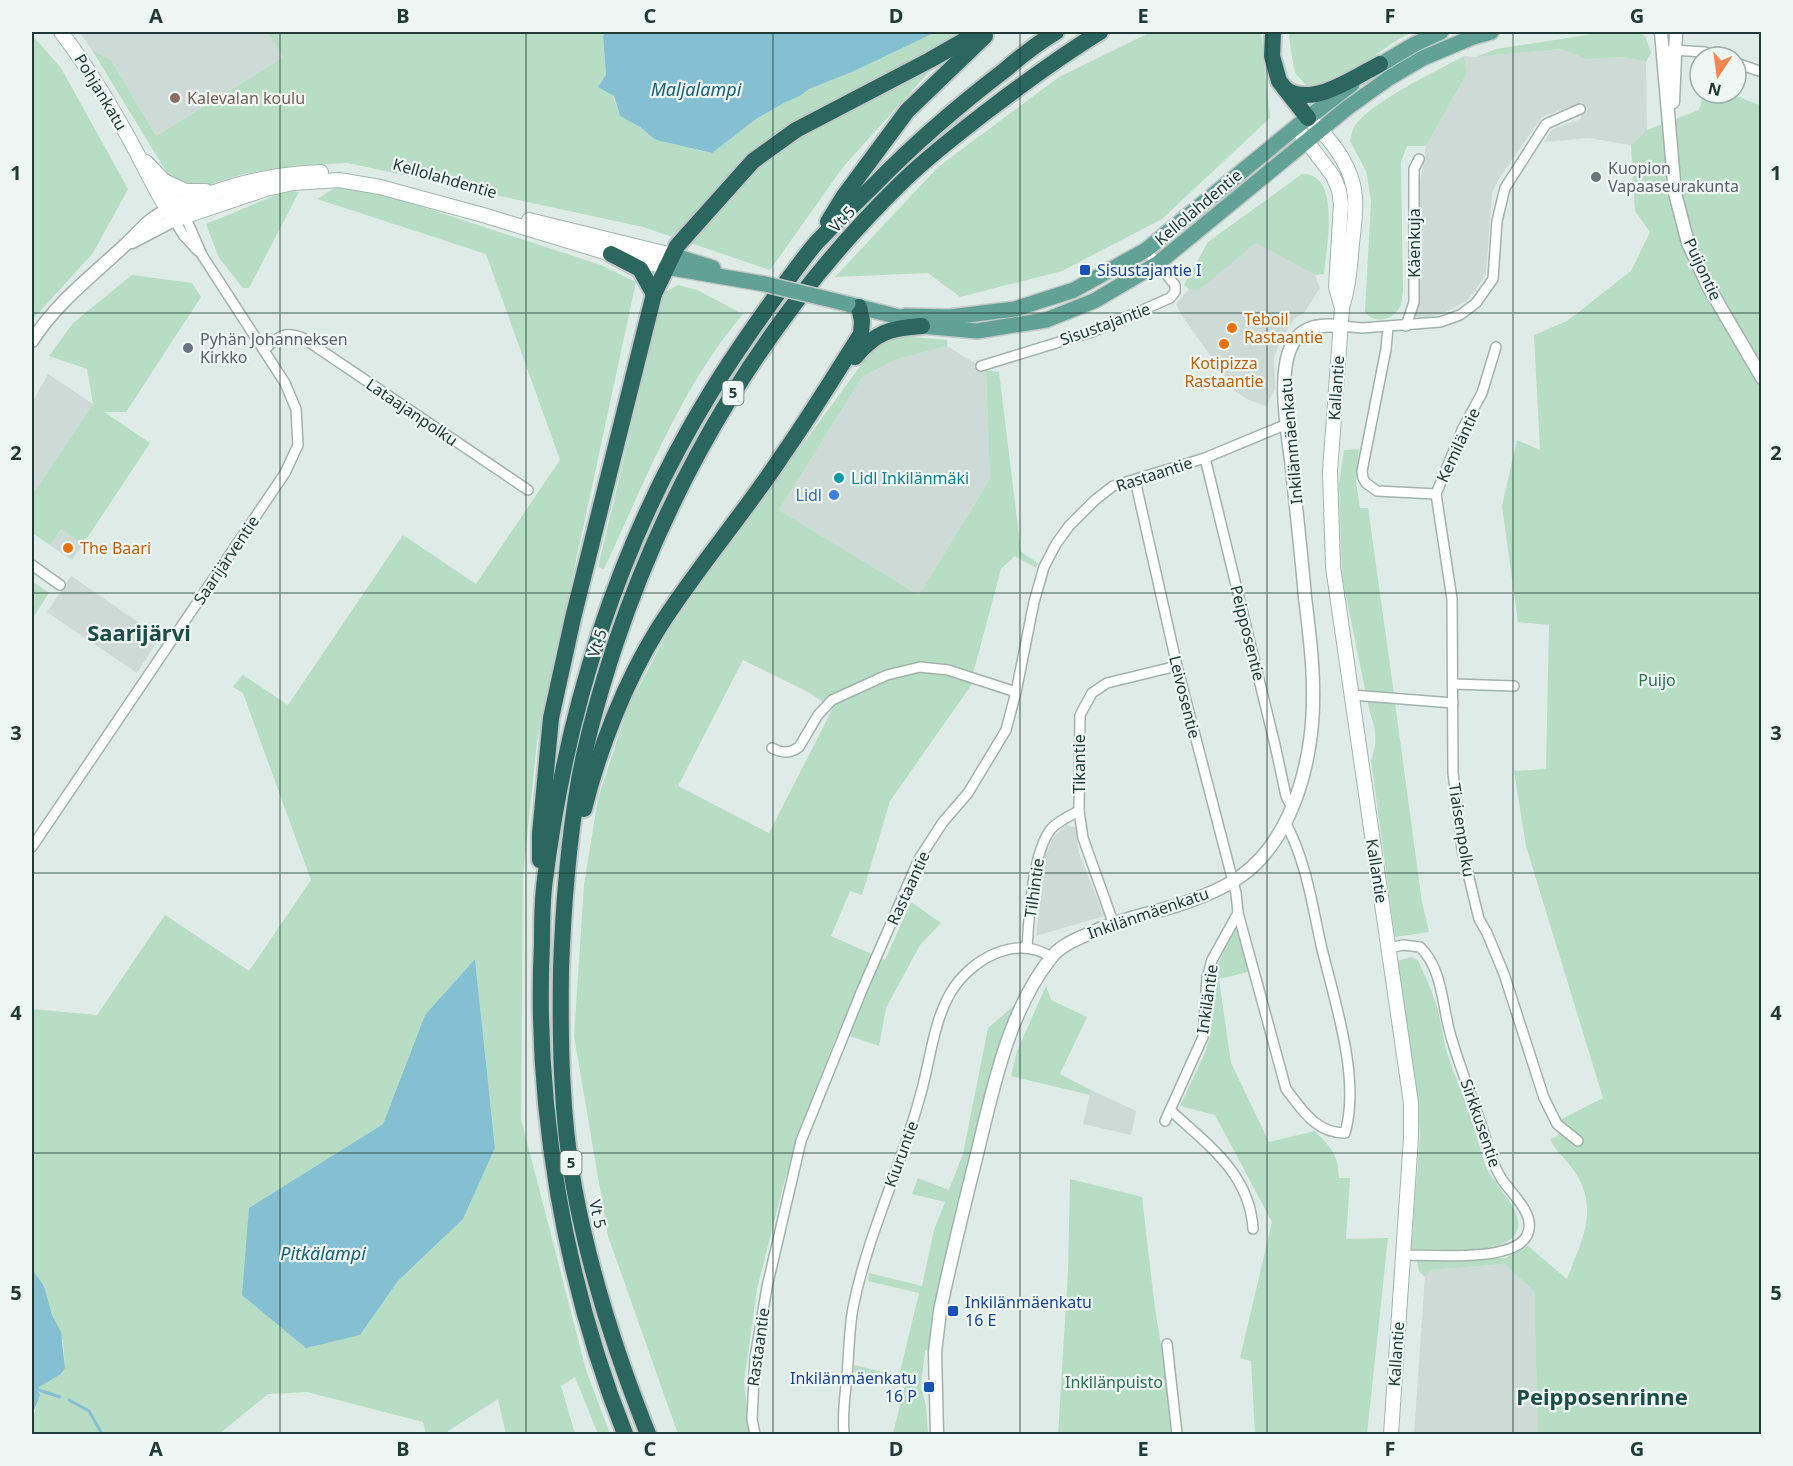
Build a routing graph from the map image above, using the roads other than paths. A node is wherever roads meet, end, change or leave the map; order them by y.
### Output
1 (61, 32) edge
2 (979, 32) edge
3 (990, 32) edge
4 (1056, 32) edge
5 (1100, 32) edge
6 (1274, 32) edge
7 (1441, 32) edge
8 (1491, 32) edge
9 (1661, 32) edge
10 (1676, 32) edge
11 (1669, 50) junction
12 (1688, 51) edge
13 (1380, 64) junction
14 (1285, 89) junction
15 (1580, 109) dead end
16 (1302, 122) junction
17 (1321, 129) junction
18 (1308, 141) junction
19 (138, 155) junction
20 (1419, 159) dead end
21 (164, 182) junction
22 (211, 192) junction
23 (176, 213) junction
24 (816, 244) junction
25 (1146, 249) junction
26 (611, 255) junction
27 (669, 261) junction
28 (1157, 264) junction
29 (654, 294) junction
30 (853, 305) junction
31 (1342, 308) junction
32 (899, 316) junction
33 (922, 326) junction
34 (1341, 326) junction
35 (1406, 326) junction
36 (1388, 327) junction
37 (32, 341) edge
38 (1496, 347) dead end
39 (264, 350) junction
40 (981, 366) dead end
41 (1761, 378) edge
42 (1287, 424) junction
43 (782, 457) junction
44 (1205, 458) junction
45 (1134, 480) junction
46 (528, 490) dead end
47 (1436, 494) junction
48 (32, 565) edge
49 (60, 585) dead end
50 (1177, 666) junction
51 (1453, 684) junction
52 (1514, 686) dead end
53 (1016, 692) junction
54 (1352, 695) junction
55 (1453, 703) junction
56 (772, 748) dead end
57 (1292, 808) junction
58 (1079, 811) junction
59 (1285, 822) junction
60 (32, 847) edge
61 (566, 880) junction
62 (1232, 881) junction
63 (544, 882) junction
64 (1238, 913) junction
65 (1113, 922) junction
66 (1027, 948) junction
67 (1389, 948) junction
68 (1051, 957) junction
69 (1170, 1110) junction
70 (1165, 1120) dead end
71 (1578, 1142) dead end
72 (1253, 1229) dead end
73 (1403, 1255) junction
74 (1167, 1344) dead end
75 (626, 1434) edge
76 (648, 1434) edge
77 (755, 1434) edge
78 (844, 1434) edge
79 (937, 1434) edge
80 (1177, 1434) edge
81 (1391, 1434) edge

1 - 19 main road, Pohjankatu
2 - 27 highway
3 - 24 highway
4 - 24 highway, Vt 5 / 5
5 - 61 highway, Vt 5 / 5
6 - 14 highway
7 - 13 main road, Kellolahdentie
8 - 17 main road, Kellolahdentie
9 - 11 street, Puijontie
10 - 11 street, Puijontie
11 - 12 street
11 - 41 street, Puijontie
13 - 14 highway
13 - 16 main road, Kellolahdentie
14 - 16 highway
15 - 35 street
16 - 17 main road, Kallantie
16 - 18 main road, Kallantie
16 - 25 main road, Kellolahdentie
17 - 18 main road, Kellolahdentie
17 - 31 main road, Kallantie
18 - 28 main road, Kellolahdentie
18 - 31 main road, Kallantie
19 - 21 main road, Pohjankatu
19 - 23 main road, Pohjankatu
20 - 35 street, Käenkuja
21 - 22 main road
21 - 23 main road, Pohjankatu
22 - 23 main road, Kellolahdentie
22 - 27 main road, Kellolahdentie
23 - 26 main road, Kellolahdentie
23 - 37 street, Kellolahdentie
23 - 39 street, Saarijärventie
24 - 63 highway, Vt 5 / 5
25 - 28 street, Sisustajantie
25 - 32 main road, Kellolahdentie
26 - 27 main road, Kellolahdentie
26 - 29 highway
27 - 29 highway
27 - 30 main road, Kellolahdentie, bridge
28 - 33 main road, Kellolahdentie
28 - 40 street, Sisustajantie
29 - 63 highway
30 - 32 main road, Kellolahdentie
30 - 43 highway
31 - 34 main road, Kallantie
32 - 33 main road, Kellolahdentie
33 - 43 highway
34 - 36 street
34 - 42 street, Inkilänmäenkatu
34 - 54 main road, Kallantie
35 - 36 street
36 - 47 street, Kemiläntie
38 - 47 street, Kemiläntie
39 - 46 street, Lataajanpolku
39 - 60 street, Saarijärventie
42 - 44 street, Rastaantie
42 - 57 street, Inkilänmäenkatu
43 - 61 highway
44 - 45 street, Rastaantie
44 - 57 street, Peipposentie
45 - 50 street, Leivosentie
45 - 53 street, Rastaantie
47 - 51 street, Tiaisenpolku
48 - 49 street
50 - 58 street, Tikantie
50 - 62 street, Leivosentie
51 - 52 street
51 - 55 street, Tiaisenpolku
53 - 56 street
53 - 77 street, Rastaantie
54 - 55 street
54 - 67 main road, Kallantie
55 - 71 street, Tiaisenpolku
57 - 59 street, Inkilänmäenkatu
58 - 65 street, Tikantie
58 - 66 street, Tilhintie
59 - 62 street, Inkilänmäenkatu
59 - 64 street, Leivosentie
61 - 76 highway, Vt 5 / 5
62 - 64 street, Leivosentie
62 - 65 street, Inkilänmäenkatu
63 - 75 highway, Vt 5 / 5
64 - 69 street, Inkiläntie
65 - 68 street, Inkilänmäenkatu
66 - 68 street
66 - 78 street, Kiuruntie
67 - 73 main road, Kallantie
67 - 73 street, Sirkkusentie
68 - 79 street, Inkilänmäenkatu
69 - 70 street, Inkiläntie
69 - 72 street
73 - 81 main road, Kallantie
74 - 80 street

